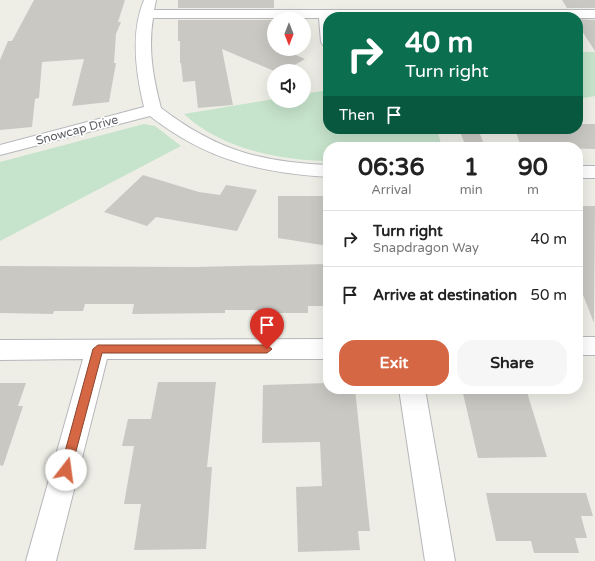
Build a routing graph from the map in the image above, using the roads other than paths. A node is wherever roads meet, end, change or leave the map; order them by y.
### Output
1 (151, 0) edge
2 (147, 14) junction
3 (323, 14) edge
4 (583, 14) edge
5 (595, 14) edge
6 (154, 110) junction
7 (0, 150) edge
8 (323, 171) edge
9 (583, 172) edge
10 (595, 172) edge
11 (583, 346) edge
12 (595, 346) edge
13 (98, 349) junction
14 (323, 349) edge
15 (0, 350) edge
16 (413, 394) edge
17 (42, 561) edge
18 (440, 561) edge

1 - 2 street
2 - 3 street
2 - 6 street
4 - 5 street
6 - 7 street, Snowcap Drive
6 - 8 street
9 - 10 street
11 - 12 street
13 - 14 street
13 - 15 street
13 - 17 street
16 - 18 street

